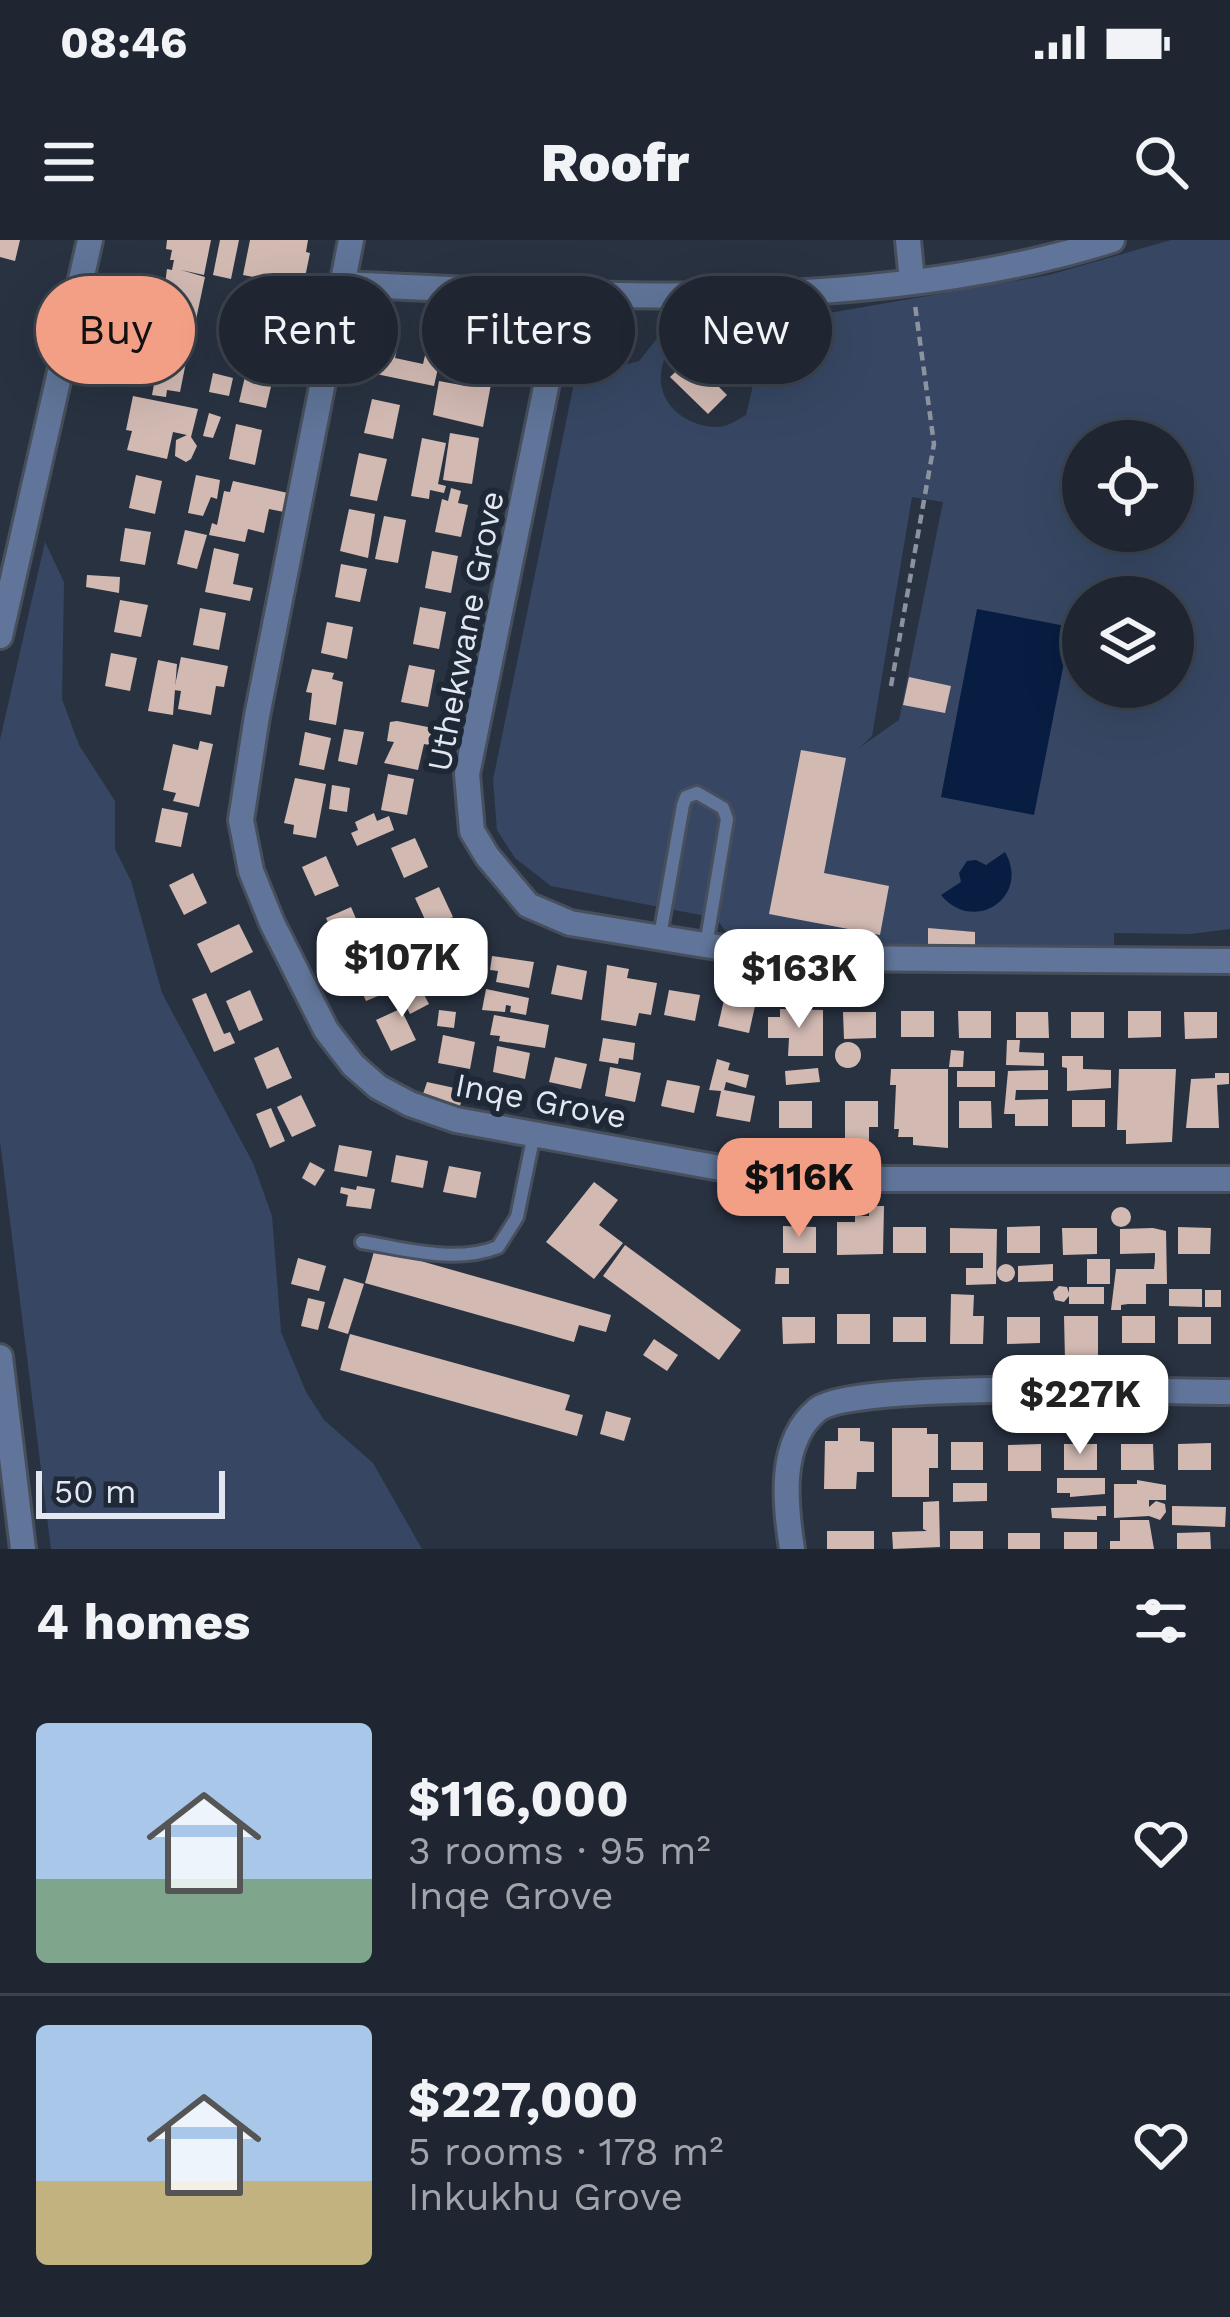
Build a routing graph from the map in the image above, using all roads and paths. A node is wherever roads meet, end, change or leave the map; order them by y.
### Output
1 (90, 240) edge
2 (350, 240) edge
3 (908, 240) edge
4 (1112, 240) edge
5 (343, 276) edge
6 (912, 281) junction
7 (635, 294) edge
8 (322, 384) edge
9 (547, 384) edge
10 (0, 636) edge
11 (891, 686) dead end
12 (660, 936) junction
13 (706, 945) junction
14 (1230, 961) edge
15 (534, 1133) junction
16 (1230, 1179) edge
17 (362, 1242) dead end
18 (0, 1358) edge
19 (1230, 1392) edge
20 (23, 1549) edge
21 (792, 1549) edge

1 - 10 street
2 - 5 street, Inqe Grove
3 - 6 street
4 - 6 street
6 - 7 street
6 - 11 path
8 - 15 street, Inqe Grove
9 - 12 street, Uthekwane Grove
12 - 13 street, Uthekwane Grove
12 - 13 lane
13 - 14 street, Uthekwane Grove
15 - 16 street, Inqe Grove
15 - 17 lane
18 - 20 street
19 - 21 street

